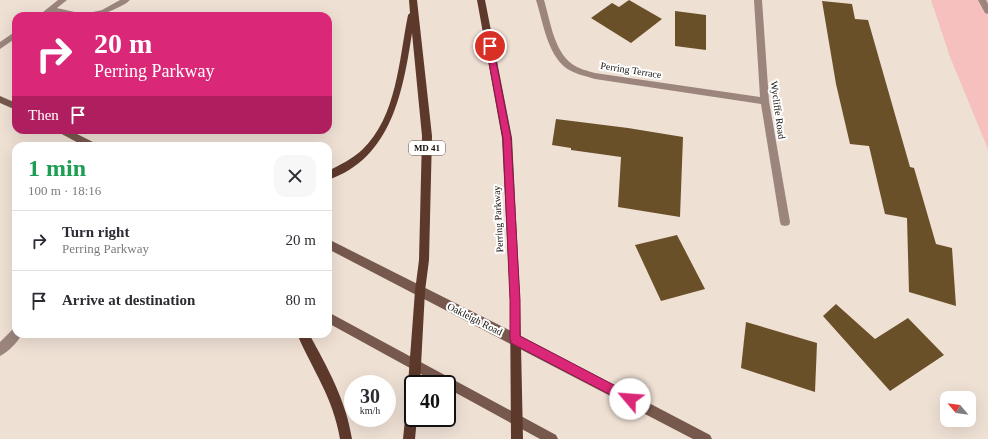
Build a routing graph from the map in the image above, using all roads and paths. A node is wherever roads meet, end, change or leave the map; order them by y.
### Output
1 (63, 0) edge
2 (126, 0) edge
3 (481, 0) edge
4 (540, 0) edge
5 (758, 0) edge
6 (982, 0) edge
7 (414, 2) edge
8 (52, 9) junction
9 (988, 11) edge
10 (48, 12) edge
11 (66, 12) edge
12 (104, 12) edge
13 (12, 37) edge
14 (0, 46) edge
15 (0, 99) edge
16 (765, 102) junction
17 (12, 105) edge
18 (69, 134) edge
19 (84, 142) edge
20 (332, 174) edge
21 (785, 222) dead end
22 (332, 246) edge
23 (420, 291) junction
24 (332, 319) edge
25 (12, 338) edge
26 (305, 338) edge
27 (515, 339) junction
28 (0, 350) edge
29 (416, 365) junction
30 (415, 375) edge
31 (517, 419) junction
32 (410, 427) edge
33 (346, 439) edge
34 (409, 439) edge
35 (517, 439) edge
36 (552, 439) edge
37 (706, 439) edge

1 - 8 street
2 - 12 street
3 - 27 main road, Perring Parkway
4 - 16 street, Perring Terrace
5 - 16 street, Wycliffe Road
6 - 9 street
7 - 20 main road
7 - 23 main road, MD 41
8 - 10 street
8 - 11 street
13 - 14 street
15 - 17 street
16 - 21 street, Wycliffe Road
18 - 19 street
22 - 23 street, Oakleigh Road
23 - 27 street, Oakleigh Road
23 - 29 main road, MD 41
24 - 29 street
25 - 28 street
26 - 33 main road
27 - 31 main road, Perring Parkway
27 - 37 street, Oakleigh Road
29 - 30 main road, MD 41
29 - 31 street
31 - 35 main road, Perring Parkway
31 - 36 street
32 - 34 main road

